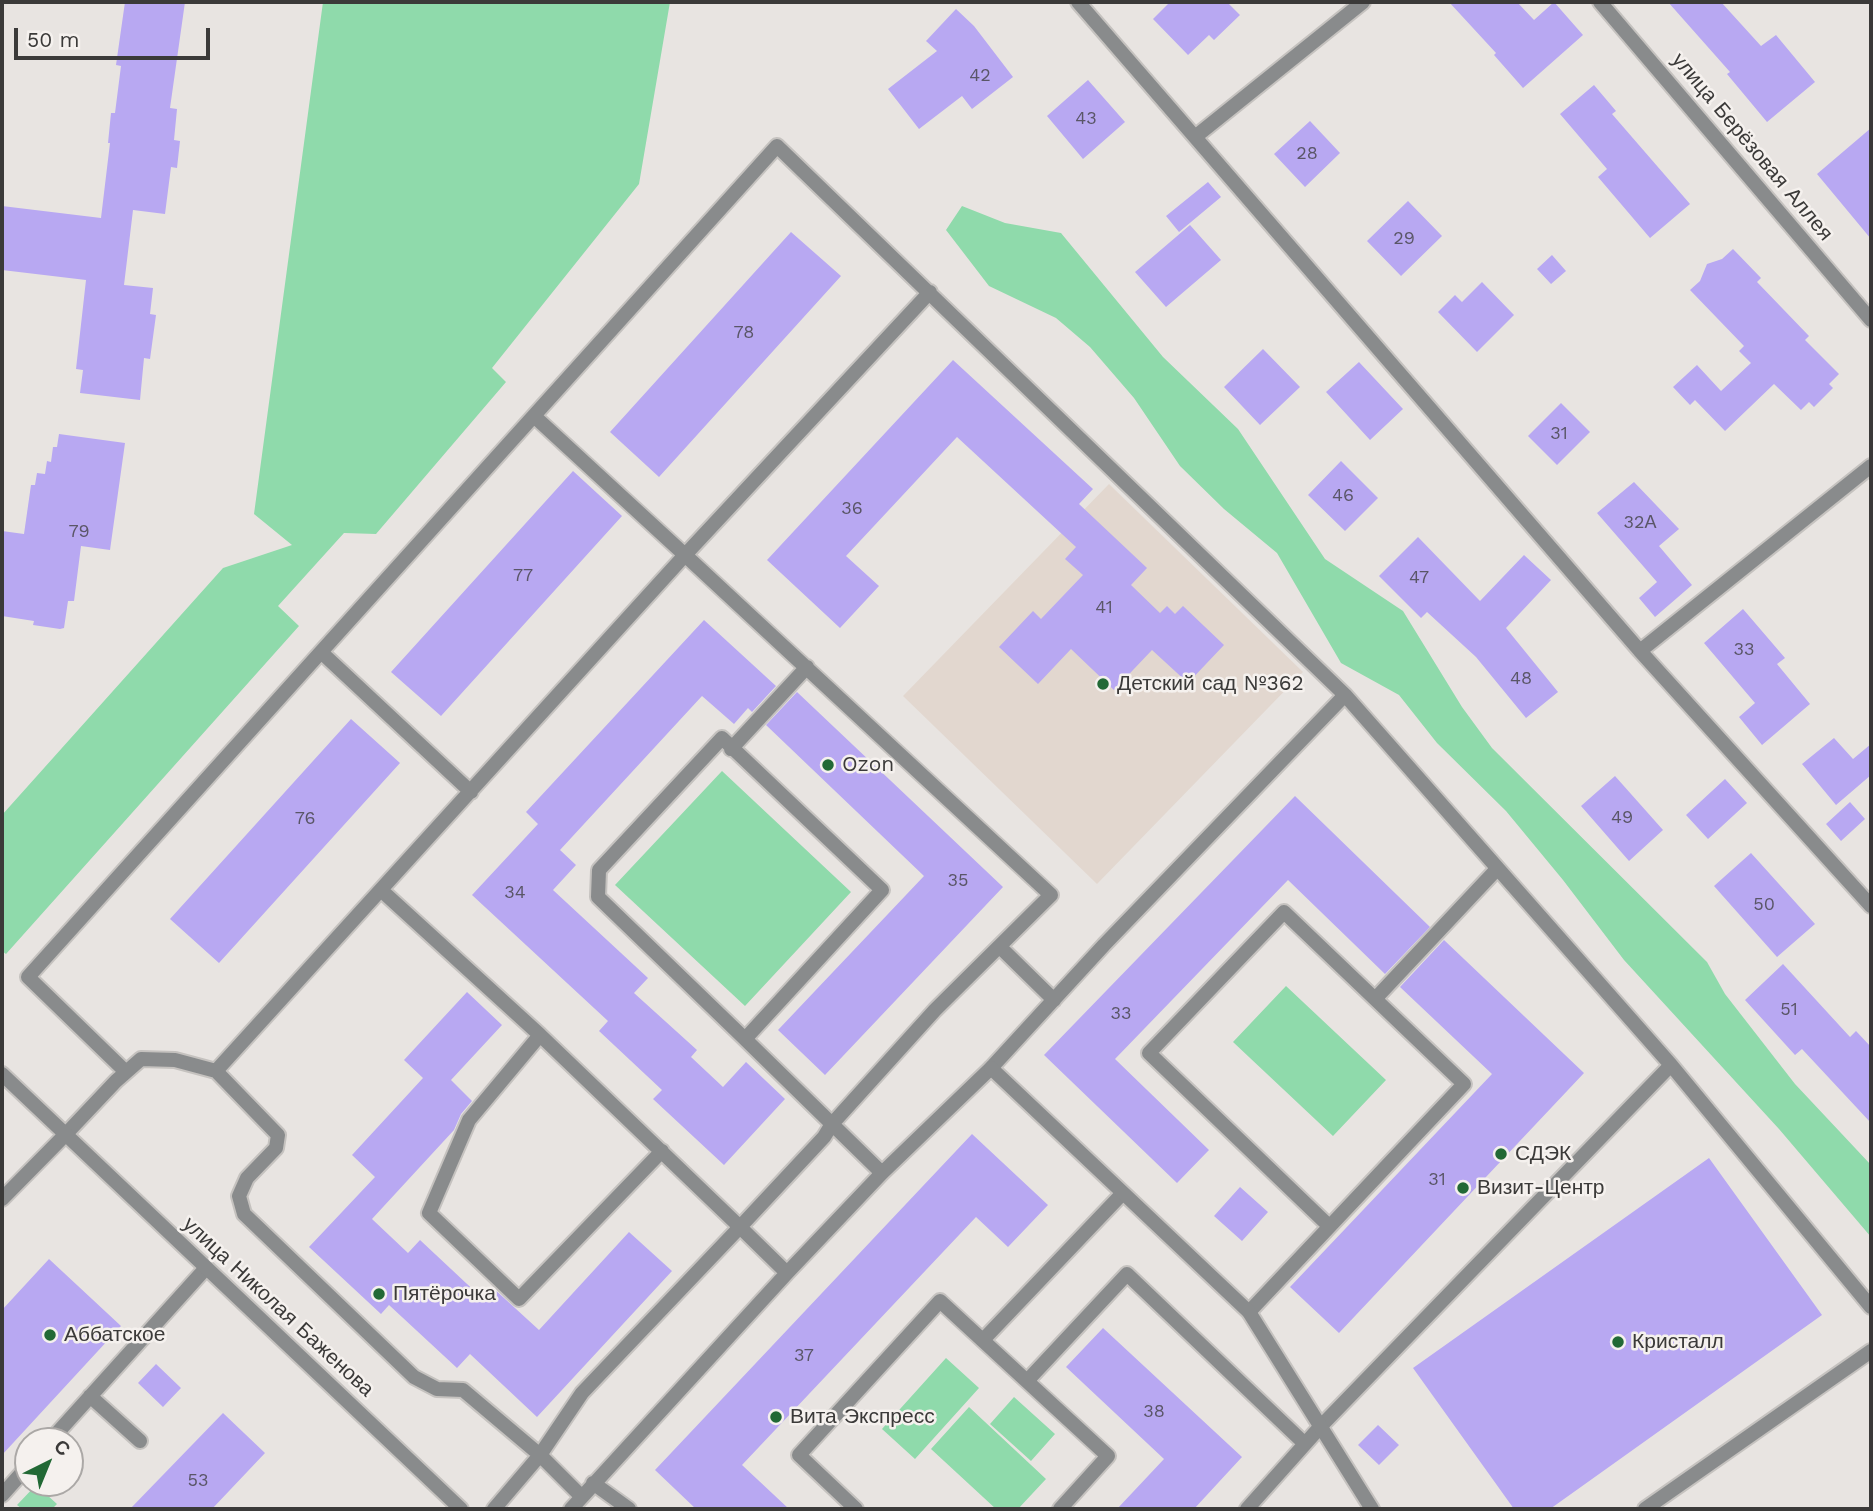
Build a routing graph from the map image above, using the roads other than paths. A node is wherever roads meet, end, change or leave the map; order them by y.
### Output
1 (1078, 2) edge
2 (1363, 2) edge
3 (1600, 2) edge
4 (1195, 137) junction
5 (930, 292) junction
6 (1871, 320) edge
7 (534, 416) junction
8 (1871, 466) edge
9 (685, 555) junction
10 (1640, 651) junction
11 (321, 652) junction
12 (807, 667) junction
13 (1345, 695) junction
14 (731, 749) junction
15 (471, 792) junction
16 (1497, 869) junction
17 (381, 890) junction
18 (1871, 906) edge
19 (1000, 947) junction
20 (1375, 999) junction
21 (1054, 1000) junction
22 (540, 1035) junction
23 (745, 1039) junction
24 (1671, 1065) junction
25 (991, 1068) junction
26 (216, 1071) junction
27 (126, 1072) junction
28 (2, 1074) edge
29 (832, 1124) junction
30 (65, 1135) junction
31 (662, 1151) junction
32 (882, 1173) junction
33 (1122, 1194) junction
34 (2, 1199) edge
35 (1329, 1226) junction
36 (740, 1227) junction
37 (206, 1268) junction
38 (787, 1273) junction
39 (1871, 1307) edge
40 (1250, 1312) junction
41 (983, 1340) junction
42 (1871, 1351) edge
43 (1027, 1381) junction
44 (90, 1396) junction
45 (1321, 1426) junction
46 (62, 1427) edge
47 (140, 1441) dead end
48 (1305, 1444) junction
49 (540, 1455) junction
50 (14, 1482) edge
51 (593, 1483) junction
52 (2, 1495) edge
53 (581, 1496) junction
54 (461, 1509) edge
55 (494, 1509) edge
56 (570, 1509) edge
57 (629, 1509) edge
58 (856, 1509) edge
59 (1060, 1509) edge
60 (1247, 1509) edge
61 (1373, 1509) edge
62 (1645, 1509) edge

1 - 4 street
2 - 4 street
3 - 6 street, улица Берёзовая Аллея
4 - 10 street
5 - 7 street
5 - 9 street
5 - 13 street
7 - 9 street
7 - 11 street
8 - 10 street
9 - 12 street
9 - 15 street
10 - 18 street
11 - 15 street
11 - 27 street
12 - 14 street
12 - 19 street
13 - 16 street
13 - 21 street
14 - 23 street
14 - 23 street
15 - 17 street
16 - 20 street
16 - 24 street
17 - 22 street
17 - 26 street
19 - 21 street
19 - 29 street
20 - 35 street
20 - 35 street
21 - 25 street
22 - 31 street
22 - 31 street
23 - 29 street
24 - 39 street
24 - 45 street
25 - 32 street
25 - 33 street
26 - 27 street
26 - 49 street
27 - 30 street
28 - 30 street, улица Николая Баженова
29 - 32 street
29 - 36 street
30 - 34 street
30 - 37 street, улица Николая Баженова
31 - 36 street
32 - 38 street
33 - 40 street
33 - 41 street
35 - 40 street
36 - 38 street
36 - 49 street
37 - 44 street
37 - 54 street, улица Николая Баженова
38 - 51 street
40 - 45 street
41 - 43 street
41 - 58 street
42 - 62 street
43 - 48 street
43 - 59 street
44 - 46 street
44 - 47 street
45 - 48 street
45 - 61 street
48 - 60 street
49 - 53 street
49 - 55 street
50 - 52 street
51 - 53 street
51 - 57 street
53 - 56 street

